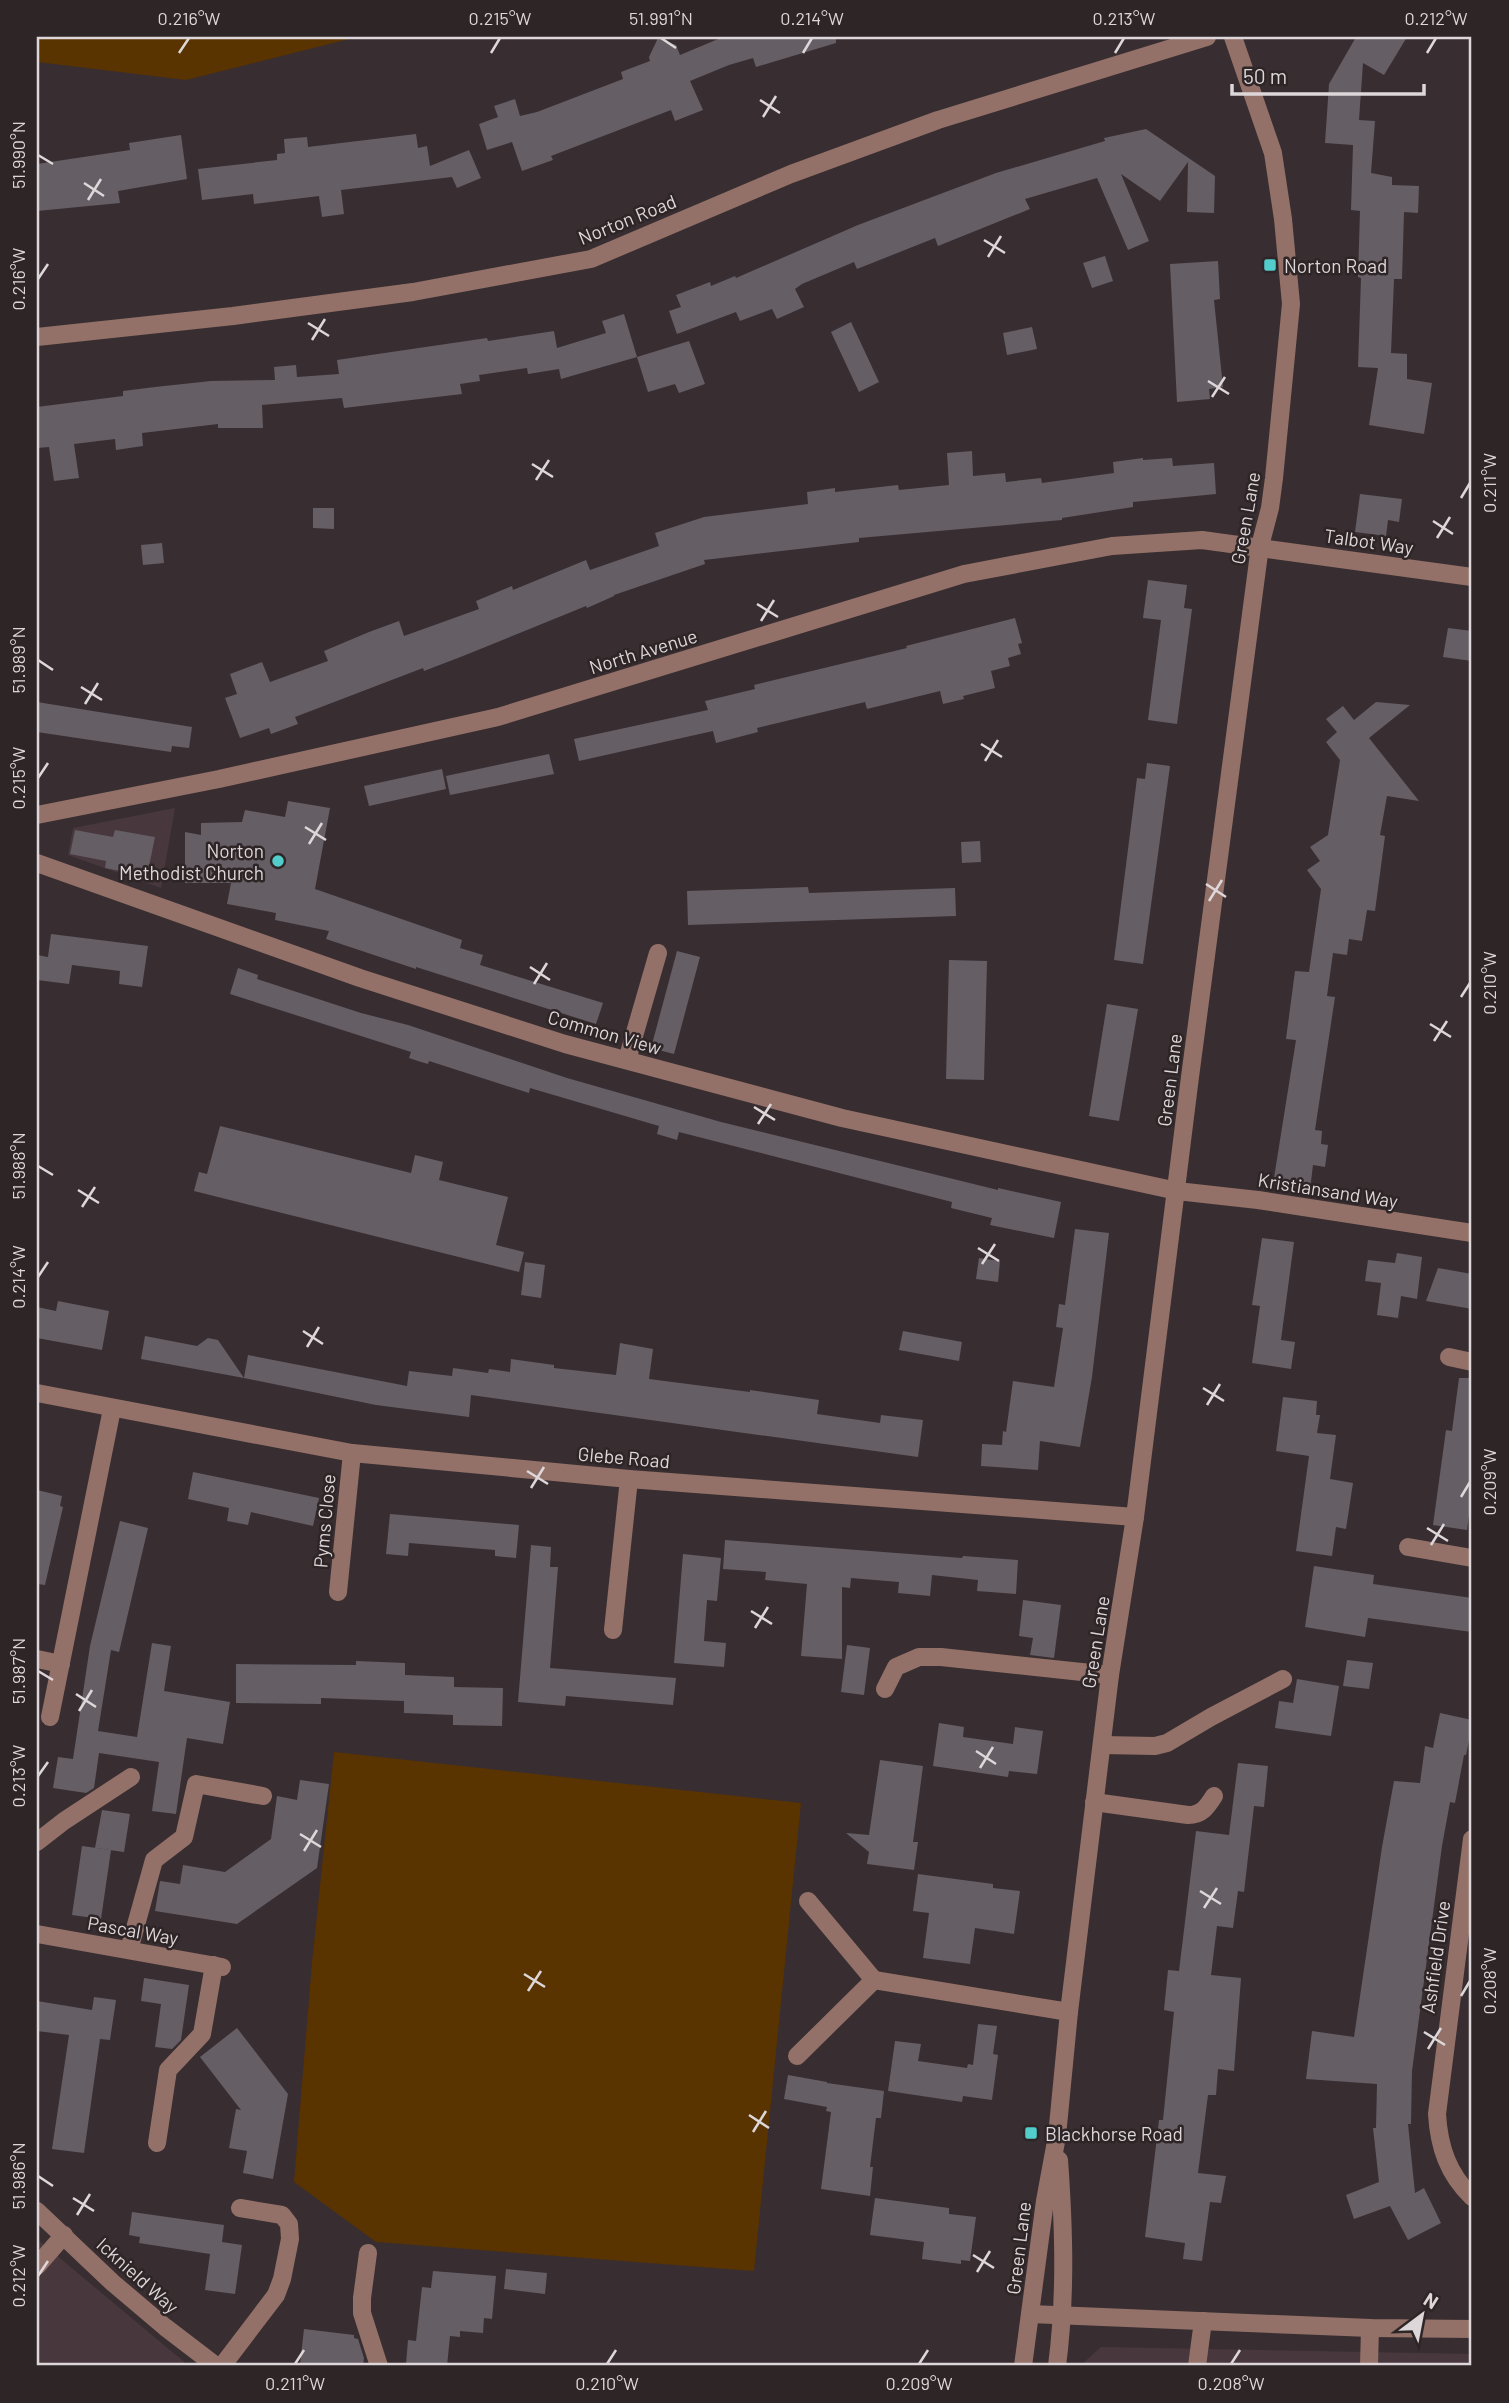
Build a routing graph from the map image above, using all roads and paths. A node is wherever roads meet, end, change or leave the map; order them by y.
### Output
1 (1207, 37) edge
2 (1233, 37) edge
3 (37, 337) edge
4 (1260, 546) junction
5 (1472, 577) edge
6 (37, 814) edge
7 (37, 863) edge
8 (658, 953) dead end
9 (627, 1060) junction
10 (1177, 1191) junction
11 (1472, 1233) edge
12 (1449, 1357) dead end
13 (1472, 1362) edge
14 (37, 1393) edge
15 (112, 1409) junction
16 (352, 1453) junction
17 (629, 1479) junction
18 (1135, 1517) junction
19 (1408, 1547) dead end
20 (1472, 1558) edge
21 (338, 1592) dead end
22 (613, 1630) dead end
23 (37, 1659) edge
24 (61, 1664) junction
25 (1110, 1675) junction
26 (1283, 1679) dead end
27 (885, 1689) dead end
28 (50, 1717) dead end
29 (1102, 1745) junction
30 (131, 1777) dead end
31 (264, 1796) dead end
32 (1213, 1796) dead end
33 (1094, 1802) junction
34 (1472, 1839) edge
35 (37, 1842) edge
36 (808, 1900) dead end
37 (37, 1934) edge
38 (129, 1950) junction
39 (874, 1980) junction
40 (1069, 2012) junction
41 (797, 2056) dead end
42 (1057, 2136) junction
43 (157, 2143) dead end
44 (1472, 2197) edge
45 (240, 2208) dead end
46 (37, 2211) edge
47 (64, 2235) junction
48 (368, 2253) dead end
49 (37, 2266) edge
50 (1030, 2314) junction
51 (1063, 2316) junction
52 (1203, 2321) junction
53 (1370, 2328) junction
54 (1472, 2329) edge
55 (216, 2366) edge
56 (222, 2366) edge
57 (379, 2366) edge
58 (1023, 2366) edge
59 (1057, 2366) edge
60 (1197, 2366) edge
61 (1368, 2366) edge

1 - 3 street, Norton Road
2 - 4 street, Green Lane
4 - 5 street, Talbot Way
4 - 6 street, North Avenue
4 - 10 street, Green Lane
7 - 9 street, Common View
8 - 9 street
9 - 10 street, Common View
10 - 11 street, Kristiansand Way
10 - 18 street, Green Lane
12 - 13 street
14 - 15 street, Glebe Road
15 - 16 street, Glebe Road
15 - 24 street
16 - 17 street, Glebe Road
16 - 21 street, Pyms Close
17 - 18 street, Glebe Road
17 - 22 street
18 - 25 street, Green Lane
19 - 20 street
23 - 24 street
24 - 28 street
25 - 27 street
25 - 29 street, Green Lane
26 - 29 street
29 - 33 street, Green Lane
30 - 35 street
31 - 38 street
32 - 33 street
33 - 40 street, Green Lane
34 - 44 street, Ashfield Drive
36 - 39 street
37 - 38 street, Pascal Way
38 - 43 street, Pascal Way
39 - 40 street
39 - 41 street
40 - 42 street, Green Lane
42 - 50 street, Green Lane
42 - 51 street, Green Lane
45 - 56 street
46 - 47 street, Icknield Way
47 - 49 street
47 - 55 street, Icknield Way
48 - 57 street
50 - 51 street
50 - 58 street, Green Lane
51 - 52 street
51 - 59 street, Green Lane
52 - 53 street
52 - 60 street
53 - 54 street
53 - 61 street

